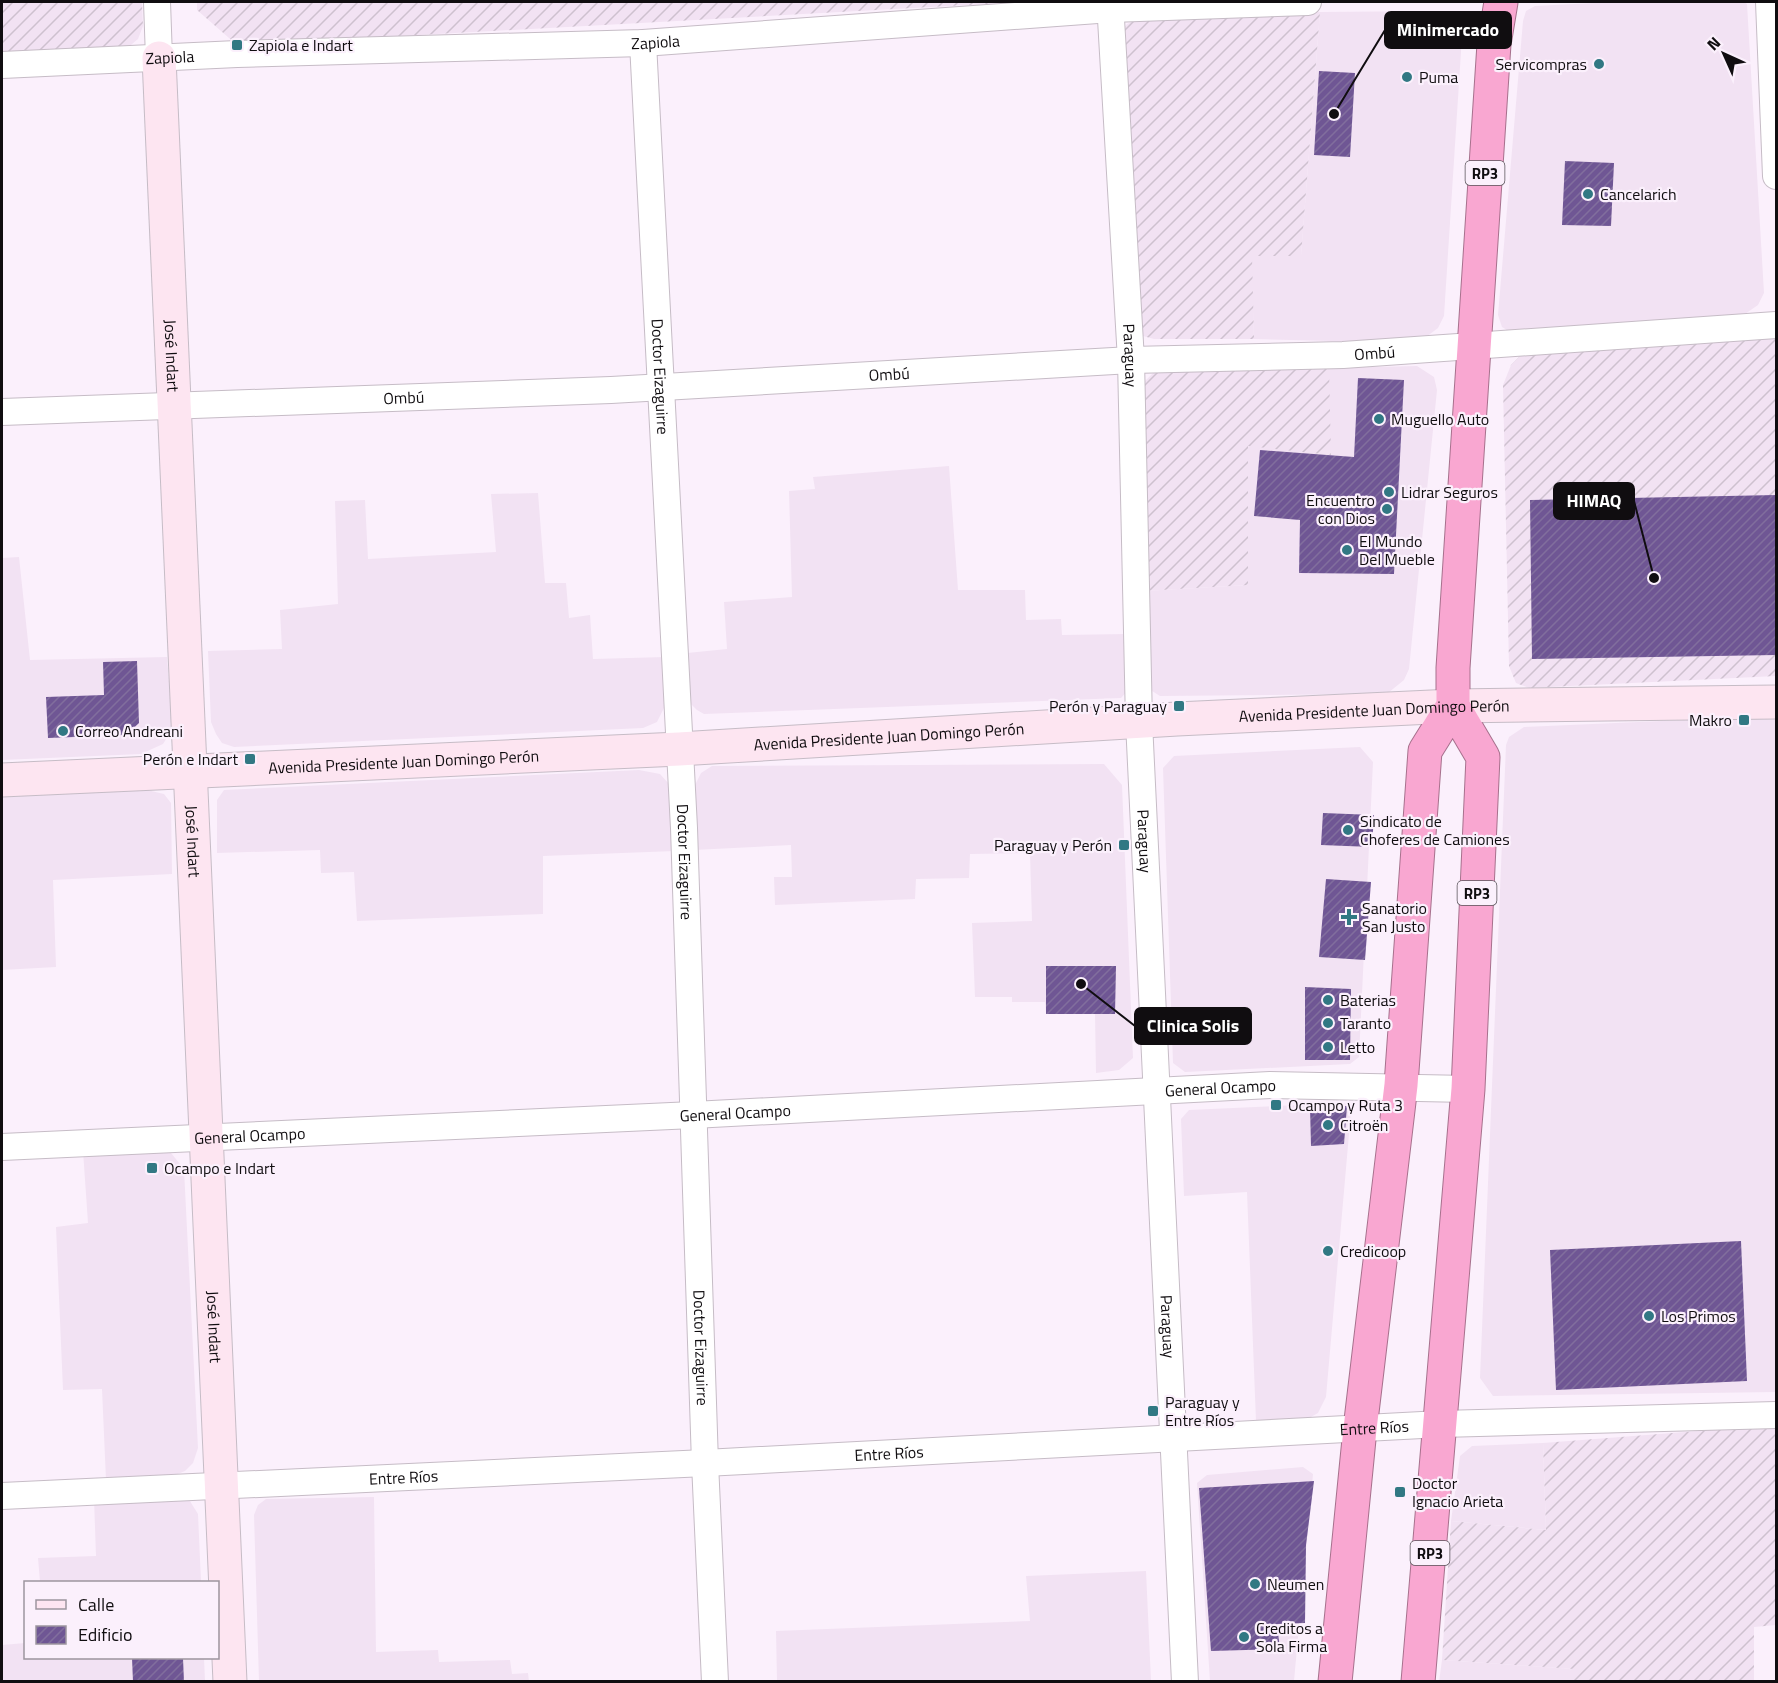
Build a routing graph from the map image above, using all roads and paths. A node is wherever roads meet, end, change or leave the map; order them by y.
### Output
1 (157, 2) edge
2 (1308, 2) edge
3 (1501, 2) edge
4 (1769, 2) edge
5 (1111, 5) edge
6 (643, 43) junction
7 (159, 58) junction
8 (2, 65) edge
9 (1776, 176) edge
10 (1776, 325) edge
11 (1473, 345) junction
12 (1131, 360) junction
13 (663, 387) junction
14 (176, 405) junction
15 (2, 412) edge
16 (1776, 702) edge
17 (1453, 706) junction
18 (1139, 722) junction
19 (679, 749) junction
20 (190, 771) junction
21 (2, 780) edge
22 (1401, 1085) junction
23 (1468, 1089) junction
24 (1158, 1091) junction
25 (693, 1115) junction
26 (208, 1137) junction
27 (2, 1147) edge
28 (1776, 1415) edge
29 (1441, 1424) junction
30 (1360, 1429) junction
31 (1171, 1439) junction
32 (705, 1463) junction
33 (222, 1485) junction
34 (2, 1496) edge
35 (230, 1682) edge
36 (715, 1682) edge
37 (1185, 1682) edge
38 (1335, 1682) edge
39 (1418, 1682) edge

1 - 7 street, José Indart
2 - 5 street, Zapiola
3 - 11 highway, RP3
4 - 9 street
5 - 6 street, Zapiola
5 - 12 street, Paraguay
6 - 7 street, Zapiola
6 - 13 street, Doctor Eizaguirre
7 - 8 street, Zapiola
7 - 14 street, José Indart
10 - 11 street, Ombú
11 - 12 street, Ombú
11 - 17 highway, RP3
12 - 13 street, Ombú
12 - 18 street, Paraguay
13 - 14 street, Ombú
13 - 19 street, Doctor Eizaguirre
14 - 15 street, Ombú
14 - 20 street, José Indart
16 - 17 street, Avenida Presidente Juan Domingo Perón
17 - 18 street, Avenida Presidente Juan Domingo Perón
17 - 22 highway, RP3
17 - 23 highway, RP3
18 - 19 street, Avenida Presidente Juan Domingo Perón
18 - 24 street, Paraguay
19 - 20 street, Avenida Presidente Juan Domingo Perón
19 - 25 street, Doctor Eizaguirre
20 - 21 street, Avenida Presidente Juan Domingo Perón
20 - 26 street, José Indart
22 - 23 street, General Ocampo
22 - 24 street, General Ocampo
22 - 30 highway, RP3
23 - 29 highway, RP3
24 - 25 street, General Ocampo
24 - 31 street, Paraguay
25 - 26 street, General Ocampo
25 - 32 street, Doctor Eizaguirre
26 - 27 street, General Ocampo
26 - 33 street, José Indart
28 - 29 street, Entre Ríos
29 - 30 street, Entre Ríos
29 - 39 highway, RP3
30 - 31 street, Entre Ríos
30 - 38 highway, RP3
31 - 32 street, Entre Ríos
31 - 37 street, Paraguay
32 - 33 street, Entre Ríos
32 - 36 street, Doctor Eizaguirre
33 - 34 street, Entre Ríos
33 - 35 street, José Indart

